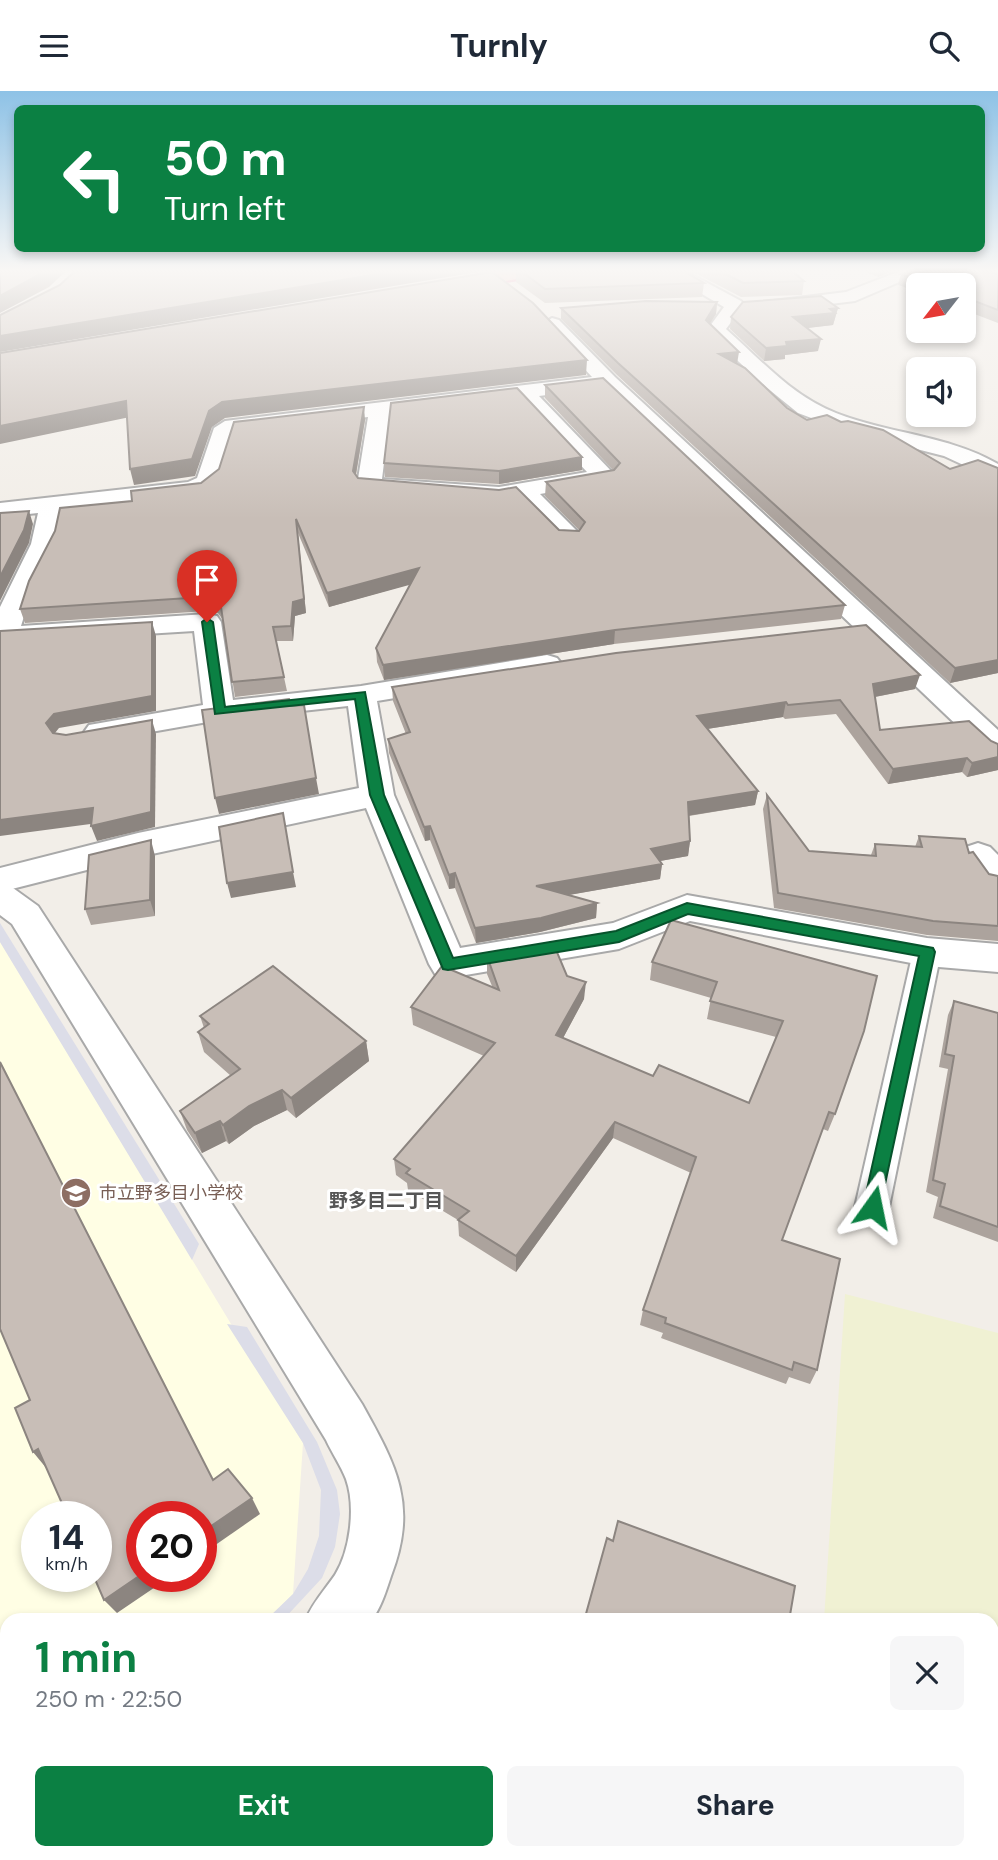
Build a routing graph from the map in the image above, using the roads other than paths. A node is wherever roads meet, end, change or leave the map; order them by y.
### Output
1 (581, 354) edge
2 (743, 354) edge
3 (608, 381) junction
4 (526, 394) junction
5 (380, 411) junction
6 (998, 474) edge
7 (524, 491) junction
8 (52, 506) junction
9 (0, 510) edge
10 (569, 537) edge
11 (867, 627) junction
12 (828, 631) edge
13 (2, 636) edge
14 (576, 660) edge
15 (361, 695) junction
16 (219, 711) junction
17 (70, 738) edge
18 (998, 747) edge
19 (377, 795) junction
20 (0, 880) edge
21 (0, 897) edge
22 (928, 952) junction
23 (998, 958) edge
24 (873, 1207) dead end
25 (341, 1613) edge

1 - 3 street
2 - 6 street
3 - 4 street
3 - 11 street
4 - 5 street
4 - 7 street
5 - 7 street
5 - 8 street
7 - 10 street
8 - 9 street
8 - 13 street
11 - 12 street
11 - 18 street
13 - 16 street
14 - 15 street
15 - 16 street
15 - 19 street
16 - 17 street
19 - 20 street
19 - 22 street
21 - 25 street
22 - 23 street
22 - 24 lane

